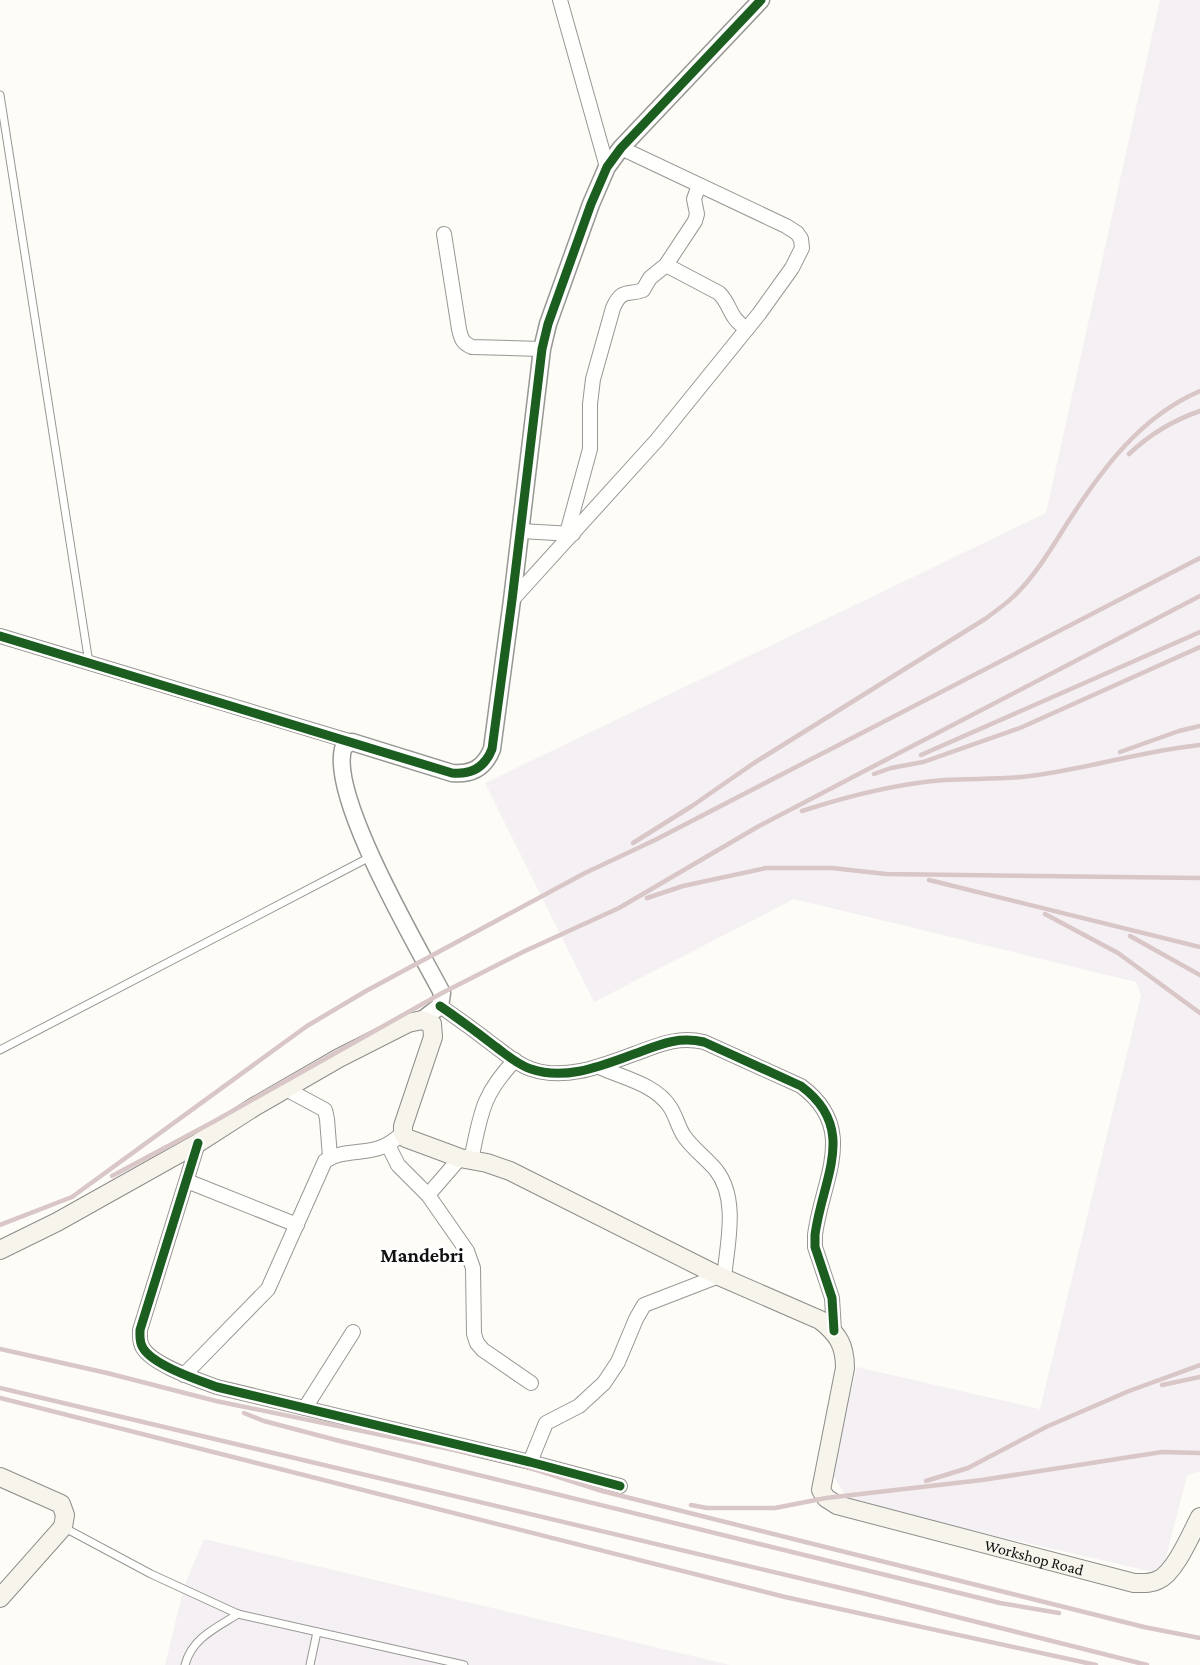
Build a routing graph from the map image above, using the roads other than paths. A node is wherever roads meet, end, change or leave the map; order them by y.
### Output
1 (560, 0) edge
2 (761, 0) edge
3 (0, 95) edge
4 (621, 148) junction
5 (607, 167) junction
6 (699, 185) junction
7 (444, 234) dead end
8 (666, 265) junction
9 (747, 329) junction
10 (542, 349) junction
11 (520, 531) junction
12 (570, 533) junction
13 (512, 600) junction
14 (0, 636) edge
15 (89, 663) junction
16 (352, 742) junction
17 (371, 857) junction
18 (440, 1006) junction
19 (422, 1020) junction
20 (0, 1050) edge
21 (515, 1060) junction
22 (598, 1067) junction
23 (286, 1089) junction
24 (403, 1133) junction
25 (198, 1143) junction
26 (388, 1145) junction
27 (330, 1157) junction
28 (466, 1159) junction
29 (187, 1181) junction
30 (428, 1195) junction
31 (297, 1225) junction
32 (0, 1250) edge
33 (722, 1277) junction
34 (834, 1330) junction
35 (353, 1332) dead end
36 (184, 1375) junction
37 (531, 1383) dead end
38 (305, 1408) junction
39 (530, 1462) junction
40 (0, 1477) edge
41 (620, 1486) dead end
42 (1200, 1518) edge
43 (63, 1527) junction
44 (0, 1598) edge
45 (238, 1614) junction
46 (317, 1632) junction
47 (185, 1665) edge
48 (310, 1665) edge
49 (464, 1665) edge

1 - 5 street
2 - 4 street
3 - 15 lane
4 - 5 street
4 - 6 street
5 - 10 street
6 - 8 street
6 - 9 street
7 - 10 street
8 - 9 street
8 - 12 street
9 - 12 street
10 - 11 street
11 - 12 street
11 - 13 street
12 - 13 street
13 - 16 street
14 - 15 street
15 - 16 street
16 - 17 street
17 - 18 street
17 - 20 lane
18 - 19 street
18 - 21 street
19 - 23 main road
19 - 24 main road
21 - 22 street
21 - 28 street
22 - 33 street
22 - 34 street
23 - 25 main road
23 - 27 street
24 - 26 street
24 - 28 main road
25 - 29 street
25 - 32 main road
26 - 27 street
26 - 30 street
27 - 31 street
28 - 30 street
28 - 33 main road
29 - 31 street
29 - 36 street
30 - 37 street
31 - 36 street
33 - 34 main road
33 - 39 street
34 - 42 main road, Workshop Road
35 - 38 street
36 - 38 street
38 - 39 street
39 - 41 street
40 - 43 main road
43 - 44 main road
43 - 45 lane
45 - 46 lane
45 - 47 lane
46 - 48 lane
46 - 49 lane

